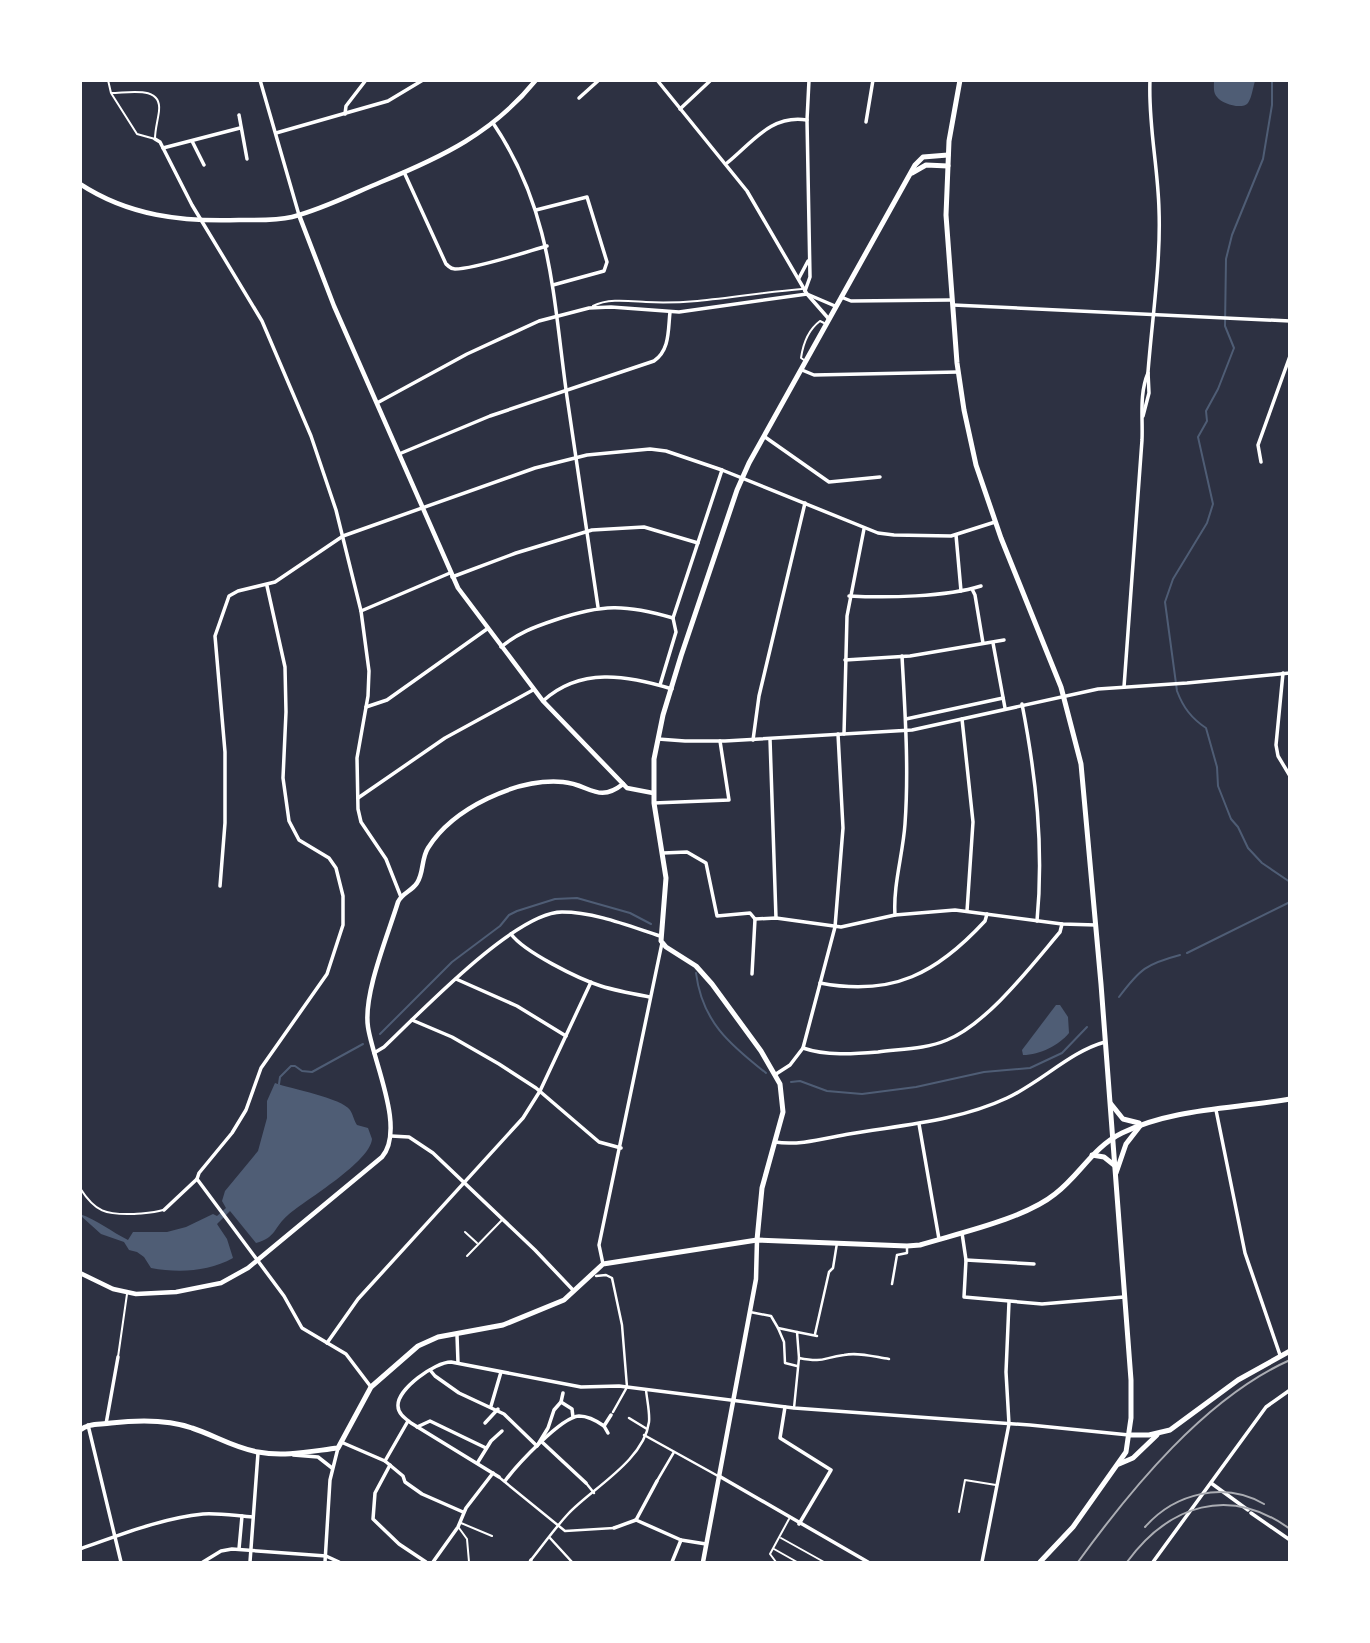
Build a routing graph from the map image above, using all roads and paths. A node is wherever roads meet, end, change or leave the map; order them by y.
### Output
1 (108, 80) edge
2 (260, 80) edge
3 (366, 80) edge
4 (423, 80) edge
5 (536, 80) edge
6 (599, 80) edge
7 (657, 80) edge
8 (710, 80) edge
9 (809, 80) edge
10 (873, 80) edge
11 (960, 80) edge
12 (1150, 80) edge
13 (111, 93) junction
14 (579, 98) dead end
15 (680, 109) junction
16 (345, 114) junction
17 (239, 115) dead end
18 (807, 120) junction
19 (866, 122) dead end
20 (493, 123) junction
21 (240, 128) junction
22 (276, 133) junction
23 (155, 139) junction
24 (192, 141) junction
25 (163, 148) junction
26 (948, 155) junction
27 (247, 159) dead end
28 (726, 164) junction
29 (204, 165) dead end
30 (948, 166) junction
31 (404, 172) junction
32 (910, 175) junction
33 (80, 184) edge
34 (536, 210) junction
35 (299, 215) junction
36 (203, 221) junction
37 (547, 246) junction
38 (809, 259) junction
39 (799, 278) junction
40 (553, 285) junction
41 (805, 291) junction
42 (840, 296) junction
43 (951, 303) junction
44 (835, 306) junction
45 (589, 308) junction
46 (670, 312) junction
47 (556, 315) junction
48 (1152, 315) junction
49 (827, 321) junction
50 (1290, 321) edge
51 (1290, 356) edge
52 (805, 360) junction
53 (800, 369) junction
54 (958, 372) junction
55 (566, 390) junction
56 (377, 402) junction
57 (763, 436) junction
58 (399, 454) junction
59 (575, 457) junction
60 (1261, 462) dead end
61 (723, 470) junction
62 (880, 477) dead end
63 (742, 478) junction
64 (805, 503) junction
65 (422, 508) junction
66 (995, 523) junction
67 (863, 528) junction
68 (587, 531) junction
69 (956, 535) junction
70 (343, 536) junction
71 (698, 543) junction
72 (451, 575) junction
73 (267, 586) junction
74 (981, 586) dead end
75 (972, 589) junction
76 (961, 591) junction
77 (849, 596) junction
78 (598, 607) junction
79 (361, 611) junction
80 (673, 618) junction
81 (487, 629) junction
82 (1003, 640) dead end
83 (983, 643) junction
84 (993, 643) junction
85 (500, 646) junction
86 (902, 656) junction
87 (845, 660) junction
88 (1283, 673) junction
89 (1290, 673) edge
90 (660, 685) junction
91 (1124, 687) junction
92 (672, 689) junction
93 (533, 690) junction
94 (1064, 696) junction
95 (1003, 698) junction
96 (544, 701) junction
97 (1022, 704) junction
98 (366, 708) junction
99 (1005, 708) junction
100 (906, 719) junction
101 (962, 719) junction
102 (906, 730) junction
103 (838, 734) junction
104 (844, 734) junction
105 (657, 738) junction
106 (770, 739) junction
107 (753, 740) junction
108 (720, 741) junction
109 (1290, 776) edge
110 (623, 784) junction
111 (653, 793) junction
112 (358, 798) junction
113 (654, 803) junction
114 (663, 853) junction
115 (220, 886) dead end
116 (401, 897) junction
117 (967, 911) junction
118 (988, 914) junction
119 (895, 915) junction
120 (776, 918) junction
121 (755, 919) junction
122 (1037, 921) junction
123 (1062, 924) junction
124 (1096, 925) junction
125 (835, 927) junction
126 (511, 934) junction
127 (660, 936) junction
128 (662, 943) junction
129 (752, 974) dead end
130 (456, 979) junction
131 (591, 982) junction
132 (820, 983) junction
133 (651, 997) junction
134 (412, 1020) junction
135 (567, 1036) junction
136 (1105, 1042) junction
137 (803, 1048) junction
138 (374, 1053) junction
139 (776, 1074) junction
140 (540, 1091) junction
141 (1290, 1099) edge
142 (1110, 1104) junction
143 (1216, 1110) junction
144 (919, 1123) junction
145 (1142, 1124) junction
146 (391, 1136) junction
147 (1112, 1138) junction
148 (775, 1142) junction
149 (621, 1148) junction
150 (1092, 1155) junction
151 (1114, 1165) junction
152 (1115, 1178) junction
153 (197, 1180) junction
154 (465, 1183) junction
155 (80, 1188) edge
156 (164, 1210) joint
157 (503, 1220) junction
158 (466, 1232) dead end
159 (961, 1232) junction
160 (939, 1239) junction
161 (757, 1240) junction
162 (836, 1243) junction
163 (478, 1244) junction
164 (907, 1247) junction
165 (467, 1256) dead end
166 (256, 1261) junction
167 (966, 1261) junction
168 (603, 1264) junction
169 (1034, 1264) dead end
170 (80, 1273) edge
171 (596, 1276) dead end
172 (892, 1284) dead end
173 (575, 1291) junction
174 (127, 1293) junction
175 (1124, 1297) junction
176 (1009, 1302) junction
177 (750, 1312) junction
178 (778, 1328) junction
179 (797, 1332) junction
180 (457, 1335) junction
181 (327, 1343) junction
182 (1290, 1351) edge
183 (1280, 1355) junction
184 (118, 1357) joint
185 (799, 1358) junction
186 (889, 1359) dead end
187 (458, 1363) junction
188 (798, 1366) junction
189 (430, 1370) junction
190 (501, 1372) junction
191 (371, 1387) junction
192 (627, 1387) junction
193 (646, 1390) junction
194 (1290, 1390) edge
195 (563, 1393) dead end
196 (733, 1401) junction
197 (561, 1402) junction
198 (491, 1406) junction
199 (785, 1407) junction
200 (794, 1408) junction
201 (498, 1409) junction
202 (612, 1413) joint
203 (573, 1417) junction
204 (629, 1418) dead end
205 (80, 1420) edge
206 (408, 1421) junction
207 (485, 1423) dead end
208 (88, 1424) junction
209 (106, 1424) junction
210 (1009, 1424) junction
211 (604, 1426) junction
212 (417, 1427) junction
213 (647, 1429) junction
214 (80, 1430) edge
215 (502, 1432) dead end
216 (608, 1433) dead end
217 (1158, 1434) junction
218 (644, 1435) junction
219 (1129, 1435) junction
220 (542, 1442) junction
221 (340, 1445) junction
222 (537, 1446) junction
223 (486, 1448) junction
224 (674, 1452) junction
225 (259, 1453) junction
226 (290, 1455) junction
227 (384, 1461) junction
228 (478, 1462) junction
229 (1119, 1464) junction
230 (390, 1465) junction
231 (332, 1468) junction
232 (493, 1473) junction
233 (719, 1476) junction
234 (499, 1477) joint
235 (505, 1481) junction
236 (657, 1481) joint
237 (586, 1483) joint
238 (1211, 1483) junction
239 (997, 1486) junction
240 (594, 1493) junction
241 (463, 1512) junction
242 (959, 1512) dead end
243 (242, 1516) junction
244 (253, 1517) junction
245 (790, 1518) junction
246 (636, 1520) junction
247 (799, 1524) junction
248 (459, 1525) junction
249 (559, 1527) junction
250 (614, 1528) joint
251 (492, 1536) dead end
252 (115, 1537) junction
253 (780, 1537) junction
254 (550, 1538) junction
255 (681, 1540) junction
256 (1290, 1540) edge
257 (706, 1544) junction
258 (774, 1548) junction
259 (80, 1549) edge
260 (239, 1550) junction
261 (251, 1550) junction
262 (326, 1556) junction
263 (530, 1562) edge
264 (121, 1563) edge
265 (202, 1563) edge
266 (250, 1563) edge
267 (325, 1563) edge
268 (339, 1563) edge
269 (426, 1563) edge
270 (433, 1563) edge
271 (469, 1563) edge
272 (572, 1563) edge
273 (672, 1563) edge
274 (703, 1563) edge
275 (776, 1563) edge
276 (797, 1563) edge
277 (824, 1563) edge
278 (868, 1563) edge
279 (982, 1563) edge
280 (1040, 1563) edge
281 (1153, 1563) edge

1 - 13 lane
2 - 22 street
3 - 16 street
4 - 16 street
5 - 20 street
6 - 14 street
7 - 15 street
8 - 15 street
9 - 18 street
10 - 19 street
11 - 26 main road
12 - 48 street
13 - 23 lane
13 - 23 lane
15 - 28 street
16 - 22 street
17 - 21 street
18 - 28 street
18 - 38 street
20 - 31 street
20 - 34 street
21 - 24 street
21 - 27 street
22 - 35 street
23 - 25 street
24 - 25 street
24 - 29 street
25 - 36 street
26 - 30 main road
26 - 32 main road
28 - 39 street
30 - 32 main road
30 - 43 main road
31 - 35 street
31 - 37 street
32 - 42 main road
33 - 36 street
34 - 37 street
34 - 40 street
35 - 36 street
35 - 56 street
36 - 70 street
37 - 40 street
38 - 39 street
38 - 41 street
39 - 41 street
40 - 47 street
41 - 44 street
41 - 45 lane
41 - 46 street
41 - 49 street
42 - 43 street
42 - 44 main road
43 - 48 street
43 - 54 main road
44 - 49 main road
45 - 46 street
45 - 47 street
46 - 55 street
47 - 55 street
47 - 56 street
48 - 50 street
48 - 91 street
49 - 52 main road
49 - 52 lane
51 - 60 street
52 - 53 main road
53 - 54 street
53 - 57 main road
54 - 66 main road
55 - 58 street
55 - 59 street
56 - 58 street
57 - 62 street
57 - 63 main road
58 - 65 street
59 - 61 street
59 - 65 street
59 - 68 street
61 - 63 street
61 - 71 street
63 - 64 street
63 - 92 main road
64 - 67 street
64 - 107 street
65 - 70 street
65 - 72 street
66 - 69 street
66 - 94 main road
67 - 69 street
67 - 77 street
68 - 71 street
68 - 72 street
68 - 78 street
69 - 76 street
70 - 73 street
70 - 79 street
71 - 80 street
72 - 79 street
72 - 81 street
73 - 115 street
73 - 153 street
74 - 75 street
75 - 76 street
75 - 83 street
76 - 77 street
77 - 87 street
78 - 80 street
78 - 85 street
79 - 98 street
80 - 90 street
81 - 85 street
81 - 98 street
82 - 84 street
83 - 84 street
83 - 86 street
84 - 95 street
85 - 93 street
86 - 87 street
86 - 100 street
87 - 104 street
88 - 89 street
88 - 91 street
88 - 109 street
90 - 92 street
90 - 96 street
91 - 94 street
92 - 105 main road
93 - 96 street
93 - 112 street
94 - 97 street
94 - 124 main road
95 - 99 street
95 - 100 street
96 - 110 street
97 - 99 street
97 - 122 street
98 - 112 street
99 - 101 street
100 - 102 street
101 - 102 street
101 - 117 street
102 - 104 street
102 - 119 street
103 - 104 street
103 - 106 street
103 - 125 street
105 - 108 street
105 - 111 main road
106 - 107 street
106 - 120 street
107 - 108 street
108 - 113 street
110 - 111 street
110 - 116 street
111 - 113 main road
112 - 116 street
113 - 114 main road
114 - 121 street
114 - 127 main road
116 - 138 street
117 - 118 street
117 - 119 street
118 - 122 street
118 - 132 street
119 - 125 street
120 - 121 street
120 - 125 street
121 - 129 street
122 - 123 street
123 - 124 street
123 - 137 street
124 - 136 main road
125 - 132 street
126 - 127 street
126 - 130 street
126 - 131 street
127 - 128 main road
128 - 133 street
128 - 139 main road
130 - 134 street
130 - 135 street
131 - 133 street
131 - 135 street
132 - 137 street
133 - 149 street
134 - 138 street
134 - 140 street
135 - 140 street
136 - 142 main road
136 - 144 street
137 - 139 street
138 - 146 street
139 - 148 main road
140 - 149 street
140 - 154 street
141 - 143 main road
142 - 145 main road
142 - 147 main road
143 - 145 main road
143 - 183 street
144 - 148 street
144 - 160 street
145 - 147 main road
145 - 152 main road
146 - 154 street
146 - 166 street
147 - 150 main road
147 - 151 main road
148 - 161 main road
149 - 168 street
150 - 151 main road
150 - 159 main road
151 - 152 main road
152 - 175 main road
153 - 156 street
153 - 166 street
154 - 157 street
154 - 181 street
155 - 156 lane
157 - 163 lane
157 - 173 street
158 - 163 lane
159 - 160 main road
159 - 167 street
160 - 164 main road
161 - 162 main road
161 - 168 main road
161 - 177 street
162 - 164 main road
162 - 179 street
163 - 165 lane
164 - 172 street
166 - 174 street
166 - 181 street
167 - 169 street
167 - 176 street
168 - 173 main road
170 - 174 street
171 - 192 street
173 - 180 main road
174 - 184 lane
175 - 176 street
175 - 219 main road
176 - 210 street
177 - 178 street
177 - 196 street
178 - 179 street
178 - 188 street
179 - 185 street
180 - 187 street
180 - 191 main road
181 - 191 street
182 - 183 main road
183 - 217 main road
184 - 209 street
185 - 186 street
185 - 188 street
187 - 189 street
187 - 190 street
188 - 200 street
189 - 198 street
189 - 206 street
190 - 192 street
190 - 198 street
191 - 221 main road
192 - 193 street
192 - 202 street
193 - 196 street
193 - 213 street
194 - 238 street
195 - 197 street
196 - 199 street
196 - 233 street
197 - 203 street
197 - 222 street
198 - 201 street
199 - 200 street
199 - 247 street
200 - 210 street
201 - 207 street
201 - 222 street
202 - 211 street
203 - 211 street
203 - 220 street
204 - 213 street
205 - 208 main road
206 - 212 street
206 - 227 street
208 - 209 main road
208 - 214 main road
208 - 252 street
209 - 225 main road
210 - 219 street
210 - 239 street
211 - 216 street
212 - 223 street
212 - 228 street
213 - 218 street
215 - 223 street
217 - 219 main road
217 - 229 main road
218 - 224 street
218 - 240 street
219 - 229 main road
220 - 222 street
220 - 237 street
221 - 226 main road
221 - 227 street
221 - 231 street
222 - 235 street
223 - 228 street
224 - 233 street
224 - 236 street
225 - 226 main road
225 - 244 street
226 - 231 street
227 - 230 street
228 - 232 street
229 - 280 main road
230 - 241 street
230 - 269 street
231 - 262 street
232 - 234 street
232 - 241 street
233 - 245 street
233 - 257 street
234 - 235 street
235 - 249 street
236 - 246 street
237 - 240 street
238 - 256 street
238 - 281 street
239 - 242 lane
239 - 279 street
240 - 249 street
241 - 248 street
243 - 244 street
243 - 252 street
243 - 260 street
244 - 261 street
245 - 247 street
245 - 253 lane
246 - 250 street
246 - 255 street
247 - 278 street
248 - 251 lane
248 - 270 street
248 - 271 lane
249 - 250 street
249 - 254 street
252 - 259 street
252 - 264 street
253 - 258 lane
253 - 277 lane
254 - 263 street
254 - 272 street
255 - 257 street
255 - 273 street
257 - 274 street
258 - 275 lane
258 - 276 lane
260 - 261 street
260 - 265 street
261 - 262 street
261 - 266 street
262 - 267 street
262 - 268 street

